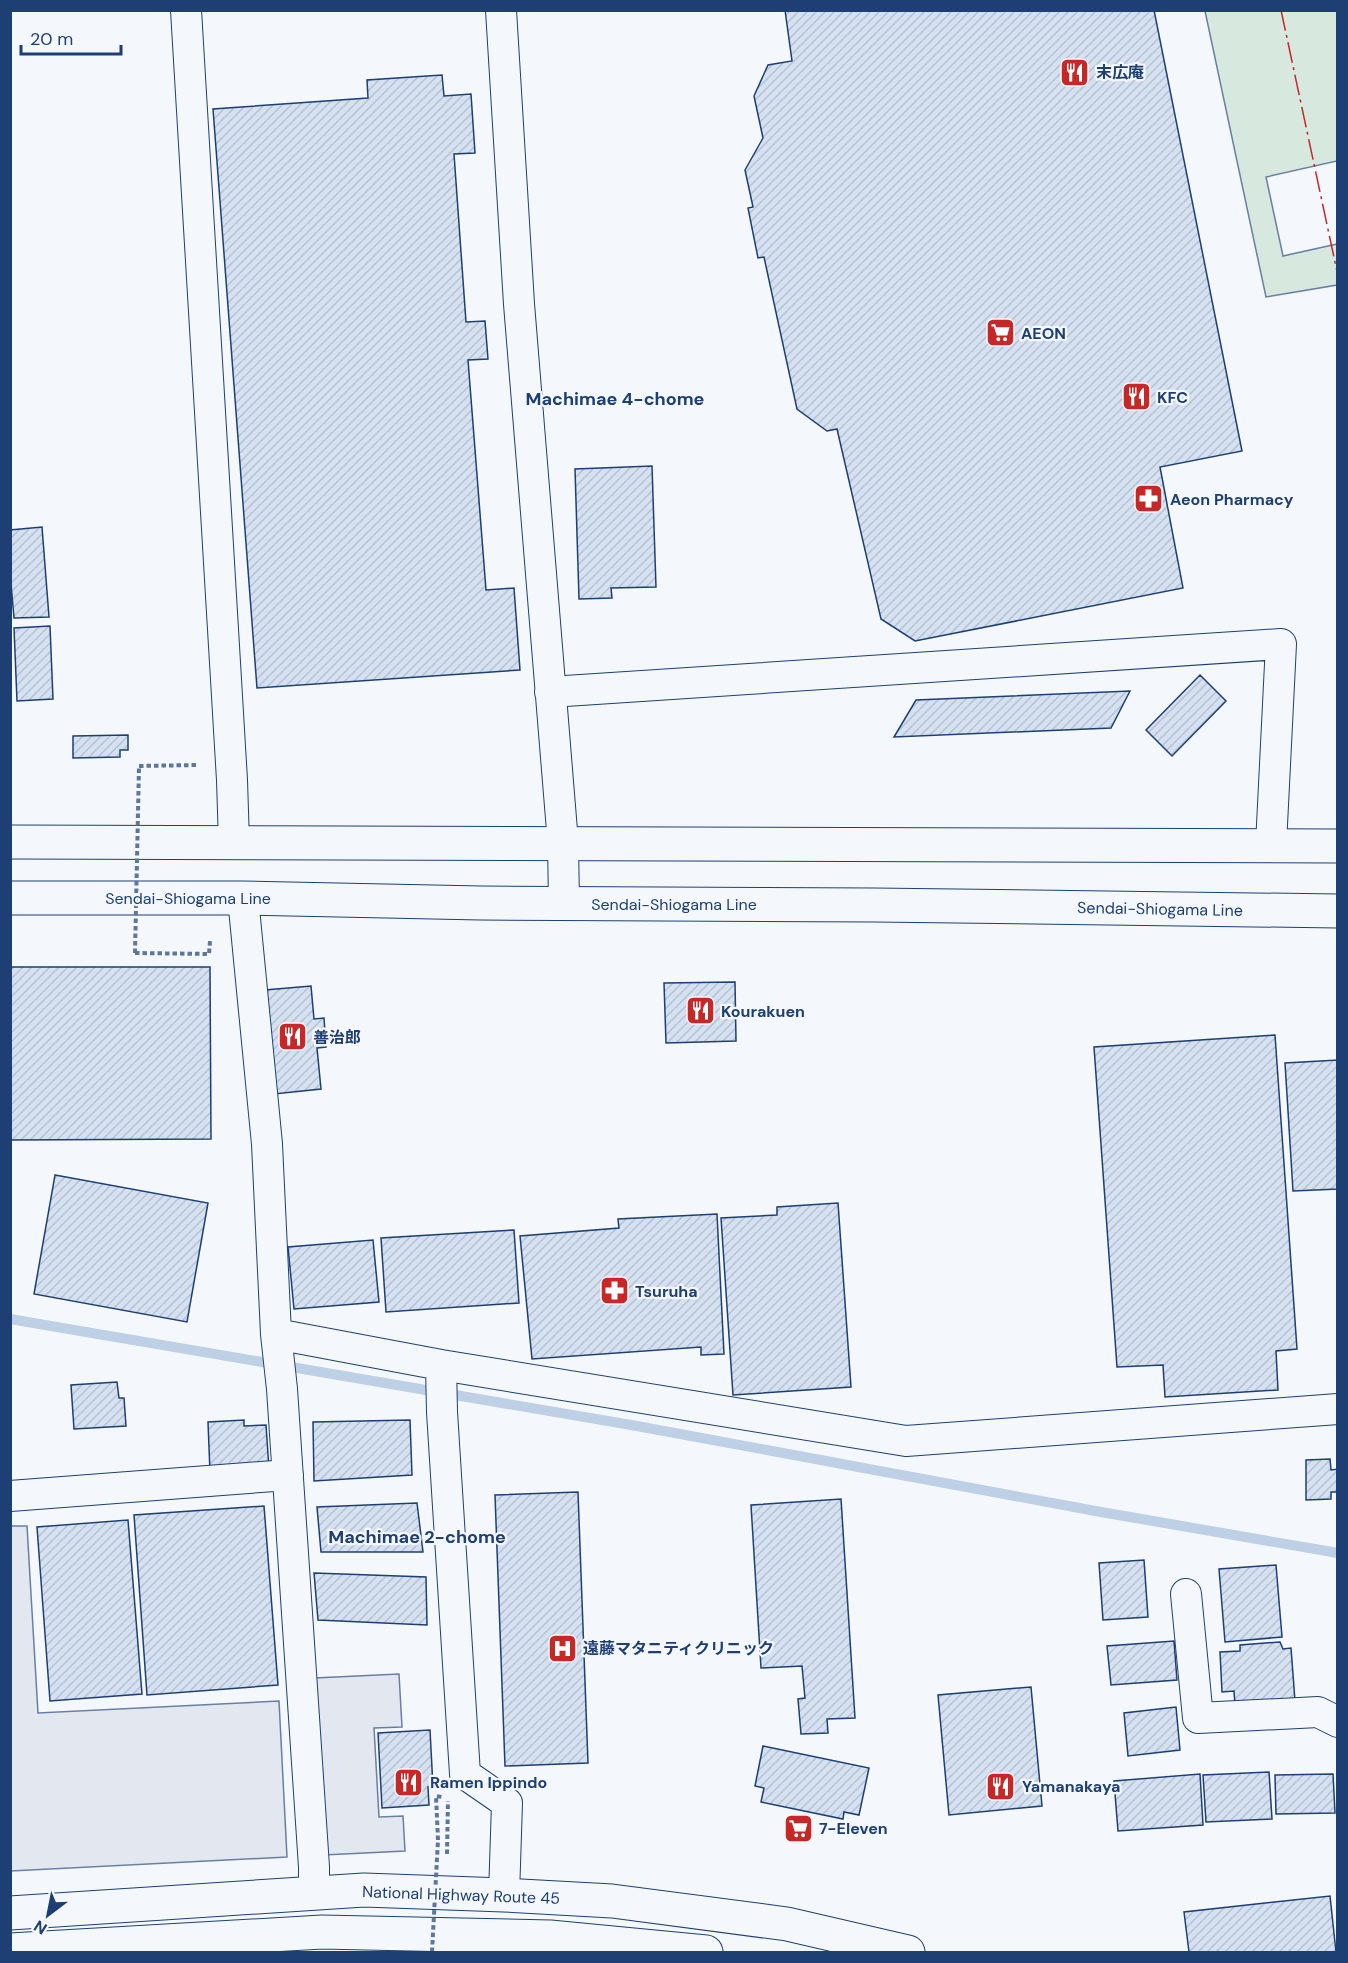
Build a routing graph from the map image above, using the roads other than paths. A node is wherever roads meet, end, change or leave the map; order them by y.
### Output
1 (186, 10) edge
2 (501, 10) edge
3 (550, 692) junction
4 (10, 842) edge
5 (234, 843) junction
6 (563, 843) junction
7 (1270, 845) junction
8 (1338, 846) edge
9 (10, 898) edge
10 (243, 898) junction
11 (564, 903) junction
12 (1338, 911) edge
13 (277, 1340) junction
14 (442, 1372) junction
15 (1338, 1409) edge
16 (288, 1475) junction
17 (10, 1496) edge
18 (1186, 1594) dead end
19 (1338, 1722) edge
20 (314, 1894) junction
21 (504, 1895) junction
22 (10, 1913) edge
23 (322, 1942) edge
24 (10, 1950) edge
25 (706, 1953) edge
26 (908, 1953) edge

1 - 5 street
2 - 3 street
3 - 6 street
3 - 7 street
4 - 5 main road
5 - 6 main road
6 - 7 main road
6 - 11 street
7 - 8 main road
9 - 10 main road, Sendai-Shiogama Line
10 - 11 main road, Sendai-Shiogama Line
10 - 13 street
11 - 12 main road, Sendai-Shiogama Line
13 - 14 street
13 - 16 street
14 - 15 street
14 - 21 street
16 - 17 street
16 - 20 street
18 - 19 street
20 - 21 main road, National Highway Route 45
20 - 22 main road, National Highway Route 45
21 - 26 main road, National Highway Route 45
23 - 24 main road
23 - 25 main road

